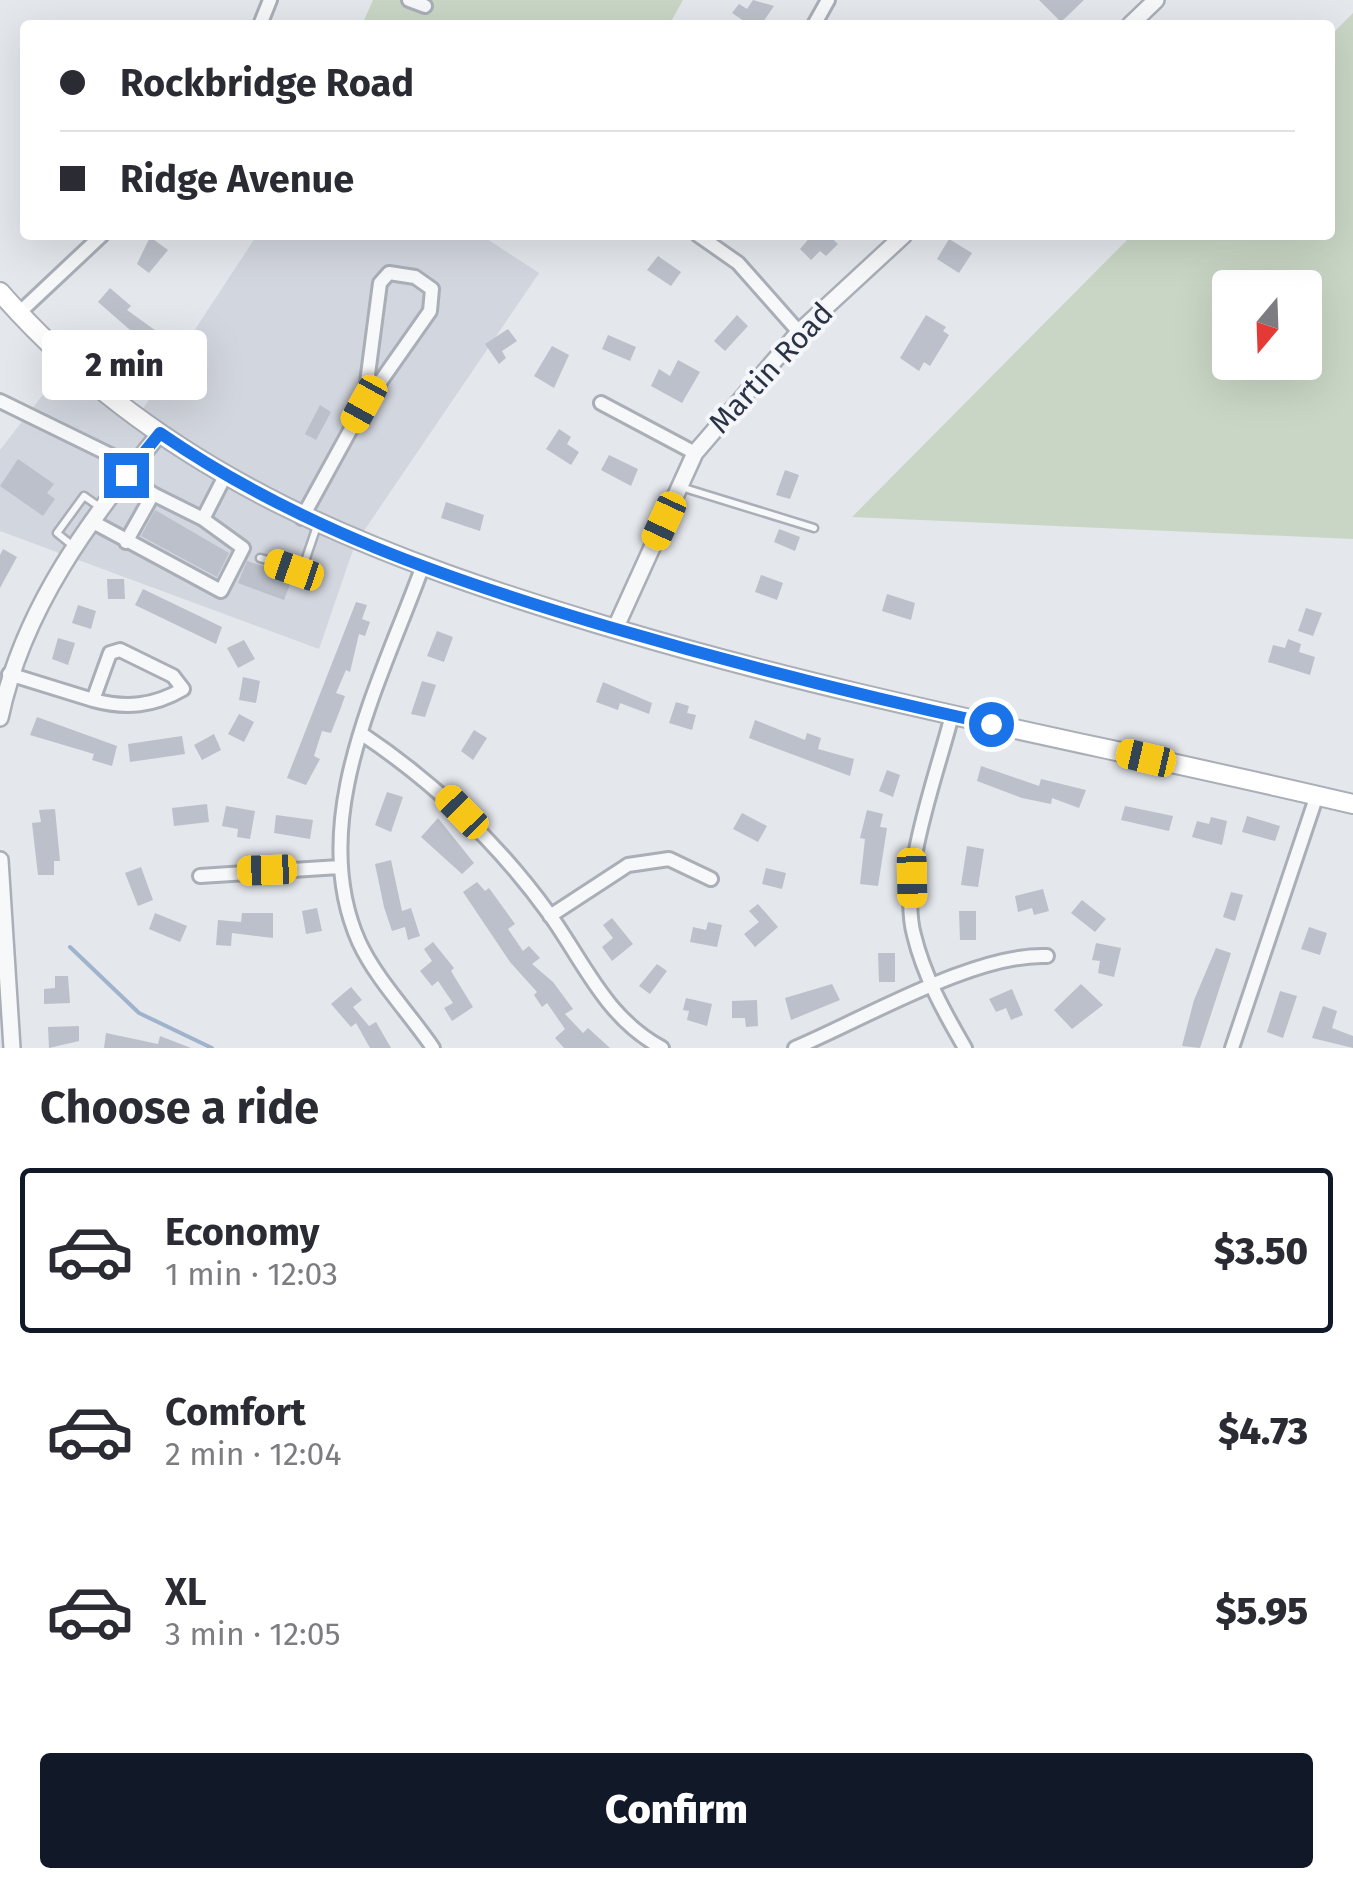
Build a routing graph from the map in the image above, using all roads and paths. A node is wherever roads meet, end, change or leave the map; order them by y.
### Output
1 (409, 0) edge
2 (1156, 0) edge
3 (425, 6) dead end
4 (1135, 20) edge
5 (97, 240) edge
6 (705, 240) edge
7 (899, 240) edge
8 (0, 292) edge
9 (19, 313) junction
10 (799, 332) junction
11 (0, 400) edge
12 (601, 402) dead end
13 (364, 404) junction
14 (160, 433) junction
15 (695, 452) junction
16 (130, 470) junction
17 (224, 476) junction
18 (680, 487) junction
19 (153, 494) junction
20 (98, 516) junction
21 (203, 519) junction
22 (310, 521) junction
23 (814, 528) dead end
24 (126, 542) junction
25 (74, 547) junction
26 (260, 558) dead end
27 (422, 568) junction
28 (615, 629) junction
29 (9, 674) junction
30 (93, 700) junction
31 (952, 715) junction
32 (0, 718) edge
33 (362, 734) junction
34 (1316, 795) junction
35 (1353, 804) edge
36 (0, 860) edge
37 (339, 867) junction
38 (200, 876) dead end
39 (712, 879) dead end
40 (550, 916) junction
41 (1047, 956) dead end
42 (932, 986) junction
43 (12, 1048) edge
44 (433, 1048) edge
45 (662, 1048) edge
46 (795, 1048) edge
47 (965, 1048) edge
48 (1232, 1048) edge

1 - 3 street
2 - 4 street
5 - 9 street
6 - 10 street
7 - 10 street, Martin Road
8 - 9 main road
9 - 14 main road
10 - 15 street, Martin Road
11 - 16 street
12 - 15 street
13 - 13 street
13 - 22 street
14 - 16 street
14 - 17 main road
15 - 18 street, Martin Road
16 - 19 street
16 - 20 street
17 - 21 street
17 - 22 main road
18 - 23 lane
18 - 28 street, Martin Road
19 - 21 street
19 - 24 street
20 - 24 street
20 - 25 street
20 - 25 lane
21 - 24 street
22 - 26 lane
22 - 27 main road
25 - 29 street
27 - 28 main road
27 - 33 street
28 - 31 main road
29 - 30 street
29 - 32 street
30 - 30 street
31 - 34 main road
31 - 42 street
33 - 37 street
33 - 40 street
34 - 35 main road
34 - 48 street
36 - 43 street
37 - 38 street
37 - 44 street
39 - 40 street
40 - 45 street
41 - 42 street
42 - 46 street
42 - 47 street

